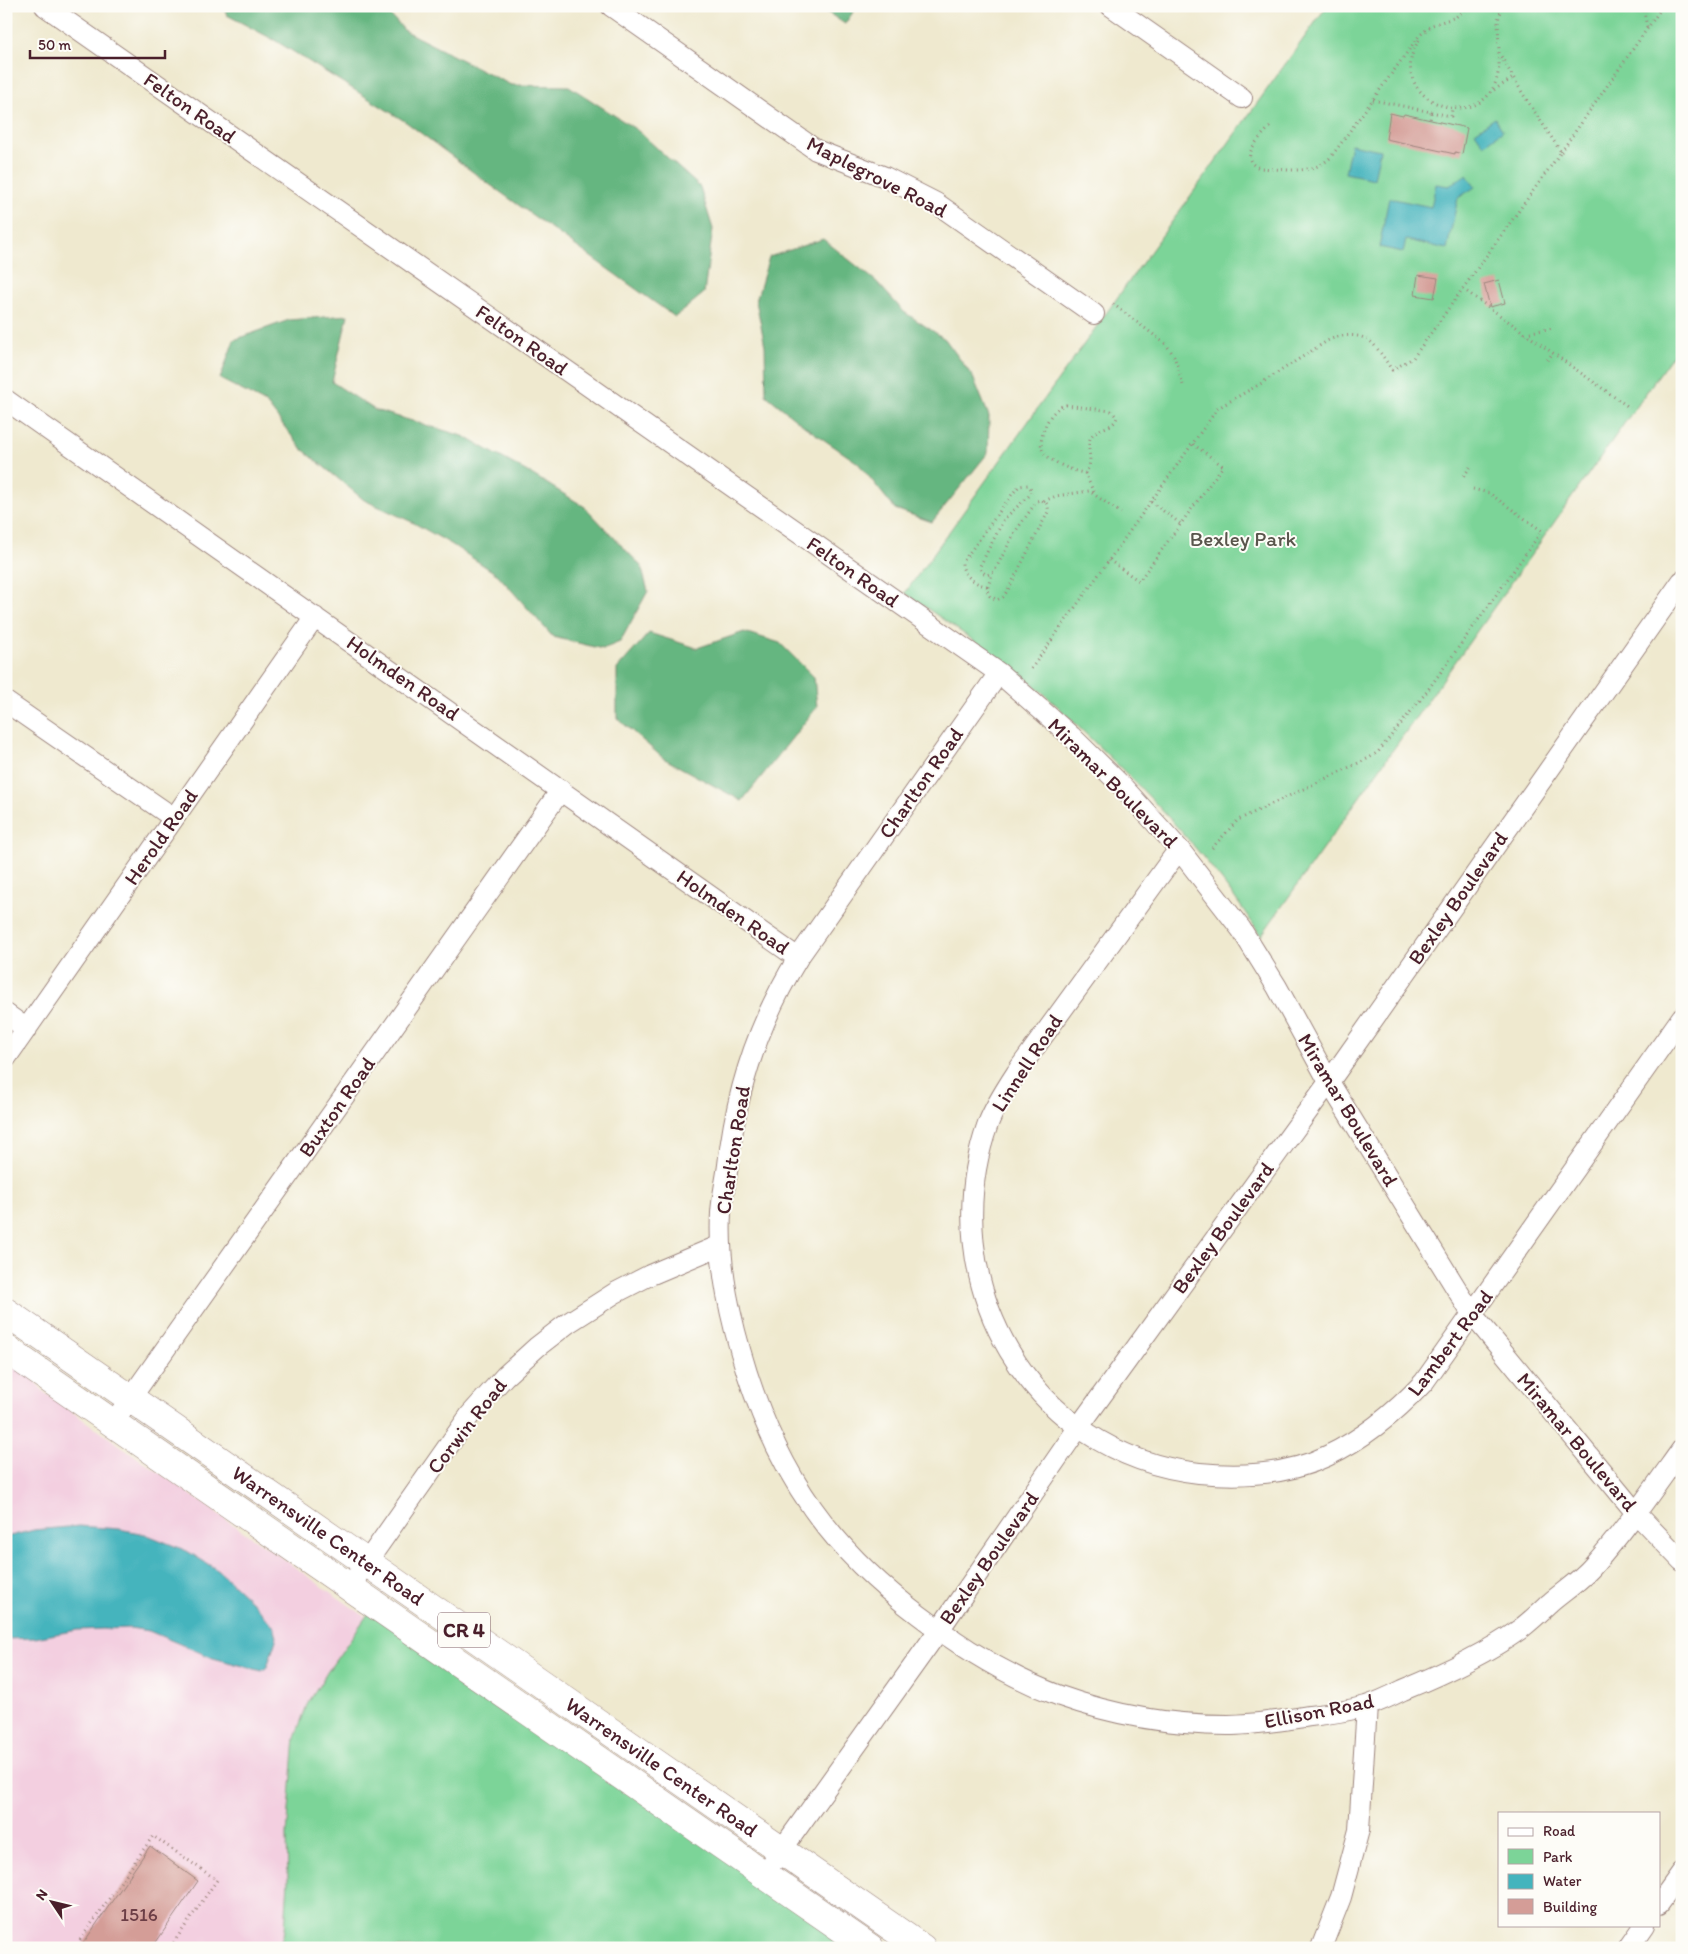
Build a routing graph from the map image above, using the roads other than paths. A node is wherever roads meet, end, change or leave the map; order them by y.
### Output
1 (44, 6) edge
2 (611, 6) edge
3 (1111, 6) edge
4 (1242, 98) dead end
5 (1094, 314) dead end
6 (6, 400) edge
7 (1682, 581) edge
8 (315, 617) junction
9 (999, 673) junction
10 (6, 702) edge
11 (561, 790) junction
12 (174, 818) junction
13 (1179, 849) junction
14 (798, 958) junction
15 (6, 1014) edge
16 (1682, 1017) edge
17 (27, 1029) junction
18 (6, 1058) edge
19 (1328, 1082) junction
20 (722, 1245) junction
21 (6, 1312) edge
22 (1472, 1314) junction
23 (6, 1349) edge
24 (130, 1398) junction
25 (114, 1423) junction
26 (1078, 1428) junction
27 (1682, 1448) edge
28 (1636, 1513) junction
29 (1682, 1561) edge
30 (366, 1562) junction
31 (350, 1586) junction
32 (938, 1630) junction
33 (1367, 1706) junction
34 (782, 1850) junction
35 (1682, 1872) edge
36 (764, 1874) junction
37 (1660, 1903) edge
38 (1643, 1926) edge
39 (870, 1948) edge
40 (922, 1948) edge
41 (1321, 1948) edge
42 (1628, 1948) edge

1 - 9 street, Felton Road
2 - 5 street, Maplegrove Road
3 - 4 street
6 - 8 street, Holmden Road
7 - 19 street, Bexley Boulevard
8 - 11 street, Holmden Road
8 - 12 street, Herold Road
9 - 13 street, Miramar Boulevard
9 - 14 street, Charlton Road
10 - 12 street
11 - 14 street, Holmden Road
11 - 24 street, Buxton Road
12 - 17 street, Herold Road
13 - 19 street, Miramar Boulevard
13 - 26 street, Linnell Road
14 - 20 street, Charlton Road
15 - 17 street
16 - 22 street, Lambert Road
17 - 18 street, Herold Road
19 - 22 street, Miramar Boulevard
19 - 26 street, Bexley Boulevard
20 - 30 street, Corwin Road
20 - 32 street, Charlton Road
21 - 24 main road, Warrensville Center Road / CR 4
22 - 26 street, Lambert Road
22 - 28 street, Miramar Boulevard
23 - 25 main road, Warrensville Center Road / CR 4
24 - 25 street, Buxton Road
24 - 30 main road, Warrensville Center Road / CR 4
25 - 31 main road, Warrensville Center Road / CR 4
26 - 32 street, Bexley Boulevard
27 - 28 street, Ellison Road
28 - 29 street, Miramar Boulevard
28 - 33 street, Ellison Road
30 - 31 street, Corwin Road
30 - 34 main road, Warrensville Center Road / CR 4
31 - 36 main road, Warrensville Center Road / CR 4
32 - 33 street, Ellison Road
32 - 34 street, Bexley Boulevard
33 - 41 street
34 - 36 street, Bexley Boulevard
34 - 40 main road, Warrensville Center Road / CR 4
35 - 37 street
36 - 39 main road, Warrensville Center Road / CR 4
38 - 42 street

